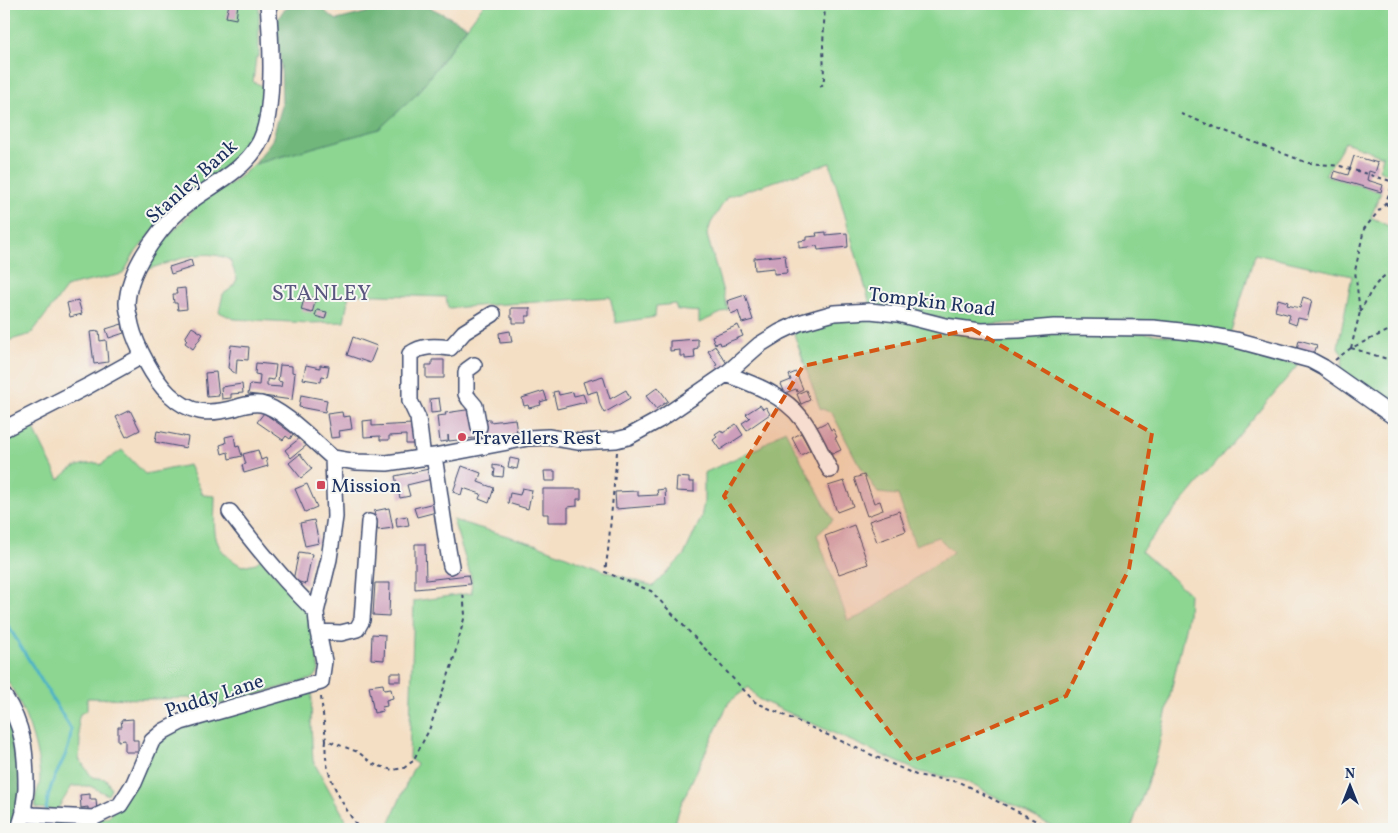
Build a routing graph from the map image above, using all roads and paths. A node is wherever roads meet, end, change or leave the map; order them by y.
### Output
1 (268, 4) edge
2 (825, 4) edge
3 (820, 87) dead end
4 (1180, 114) dead end
5 (1394, 181) edge
6 (1386, 202) junction
7 (1394, 212) edge
8 (1394, 271) edge
9 (1360, 312) junction
10 (493, 314) dead end
11 (1394, 328) edge
12 (1351, 348) junction
13 (142, 356) junction
14 (1394, 361) edge
15 (474, 365) dead end
16 (1323, 367) junction
17 (726, 374) junction
18 (1394, 417) edge
19 (4, 429) edge
20 (480, 437) junction
21 (616, 440) junction
22 (429, 457) junction
23 (333, 458) junction
24 (830, 470) dead end
25 (230, 512) dead end
26 (369, 522) dead end
27 (451, 566) dead end
28 (463, 591) dead end
29 (316, 612) junction
30 (318, 632) junction
31 (321, 682) junction
32 (4, 696) edge
33 (326, 740) junction
34 (38, 814) junction
35 (19, 829) edge
36 (359, 829) edge
37 (1052, 829) edge

1 - 13 street, Stanley Bank
2 - 3 path
4 - 5 path
5 - 6 path
6 - 7 path
6 - 9 path
8 - 9 path
9 - 12 path
10 - 22 street
11 - 12 path
12 - 14 path
12 - 16 path
13 - 19 street
13 - 23 street, Stanley Bank
15 - 20 street
16 - 17 street, Tompkin Road
16 - 18 street, Tompkin Road
17 - 21 street, Tompkin Road
17 - 24 street
20 - 21 street, Tompkin Road
20 - 22 street, Tompkin Road
21 - 37 path
22 - 23 street, Tompkin Road
22 - 27 street
23 - 29 street
25 - 29 street
26 - 30 street
28 - 33 path
29 - 30 street
30 - 31 street
31 - 33 path
31 - 34 street, Puddy Lane
32 - 34 street
33 - 36 path
34 - 35 street

